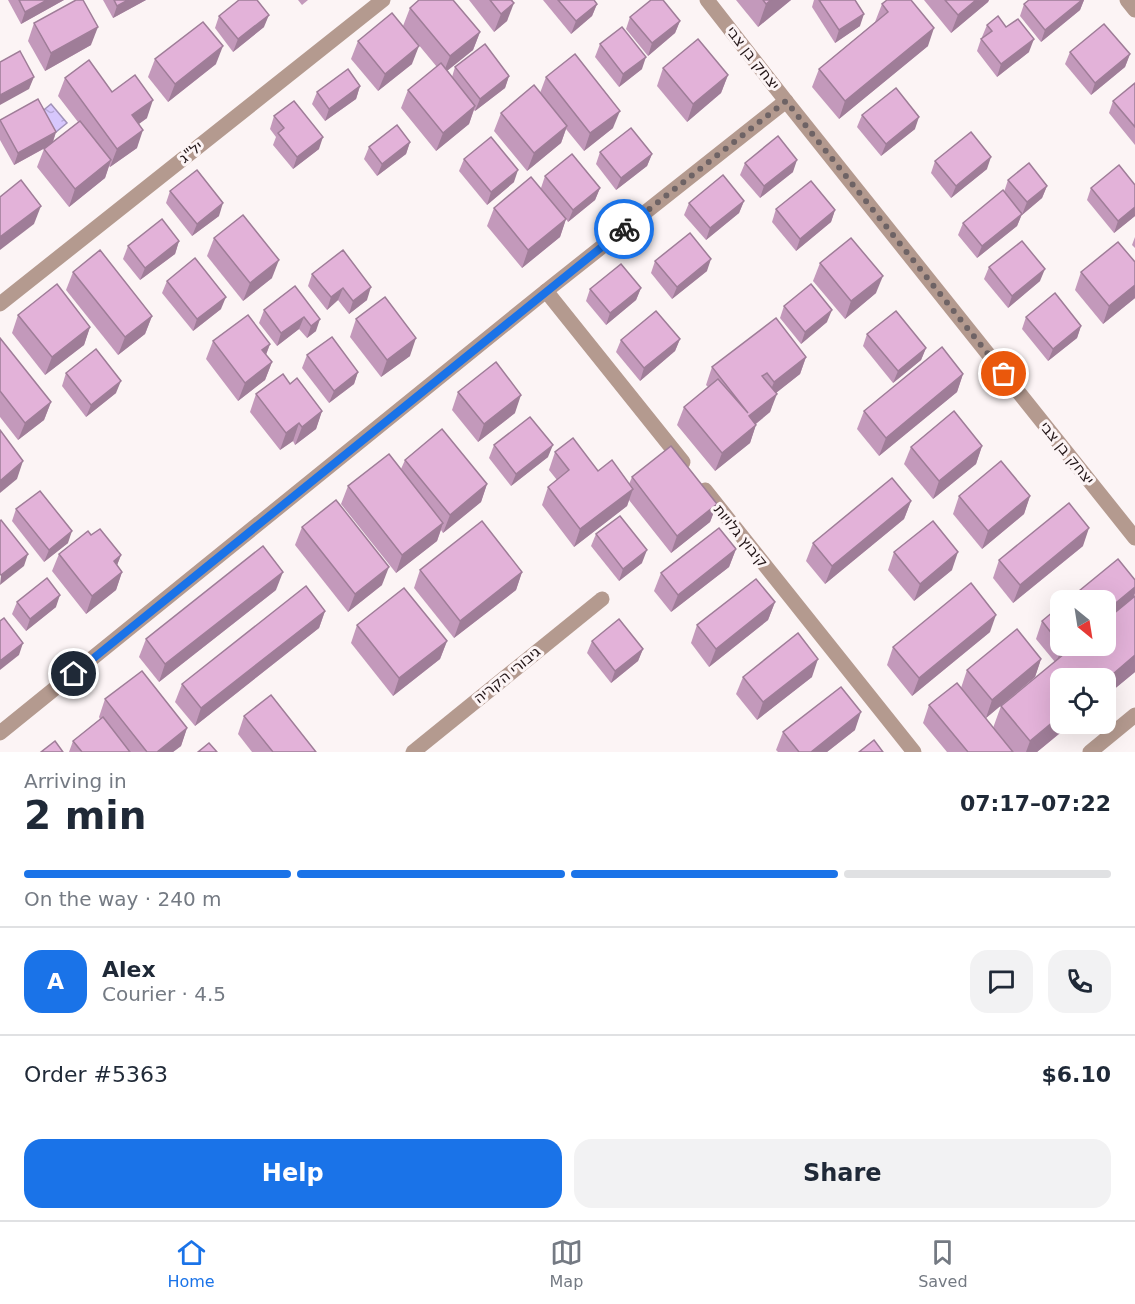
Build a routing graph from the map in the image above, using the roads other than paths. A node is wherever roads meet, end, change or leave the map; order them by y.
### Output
1 (383, 0) edge
2 (707, 0) edge
3 (1127, 0) edge
4 (1135, 10) edge
5 (786, 101) junction
6 (546, 291) junction
7 (0, 304) edge
8 (1135, 538) edge
9 (602, 599) dead end
10 (1135, 715) edge
11 (0, 733) edge
12 (413, 752) edge
13 (914, 752) edge
14 (1090, 752) edge

1 - 7 street, יל"ג
2 - 5 street, יצחק בן צבי
3 - 4 street
5 - 6 street
5 - 8 street, יצחק בן צבי
6 - 11 street
6 - 13 street, קיבוץ גלויות
9 - 12 street, גיבורי הקריה
10 - 14 street

